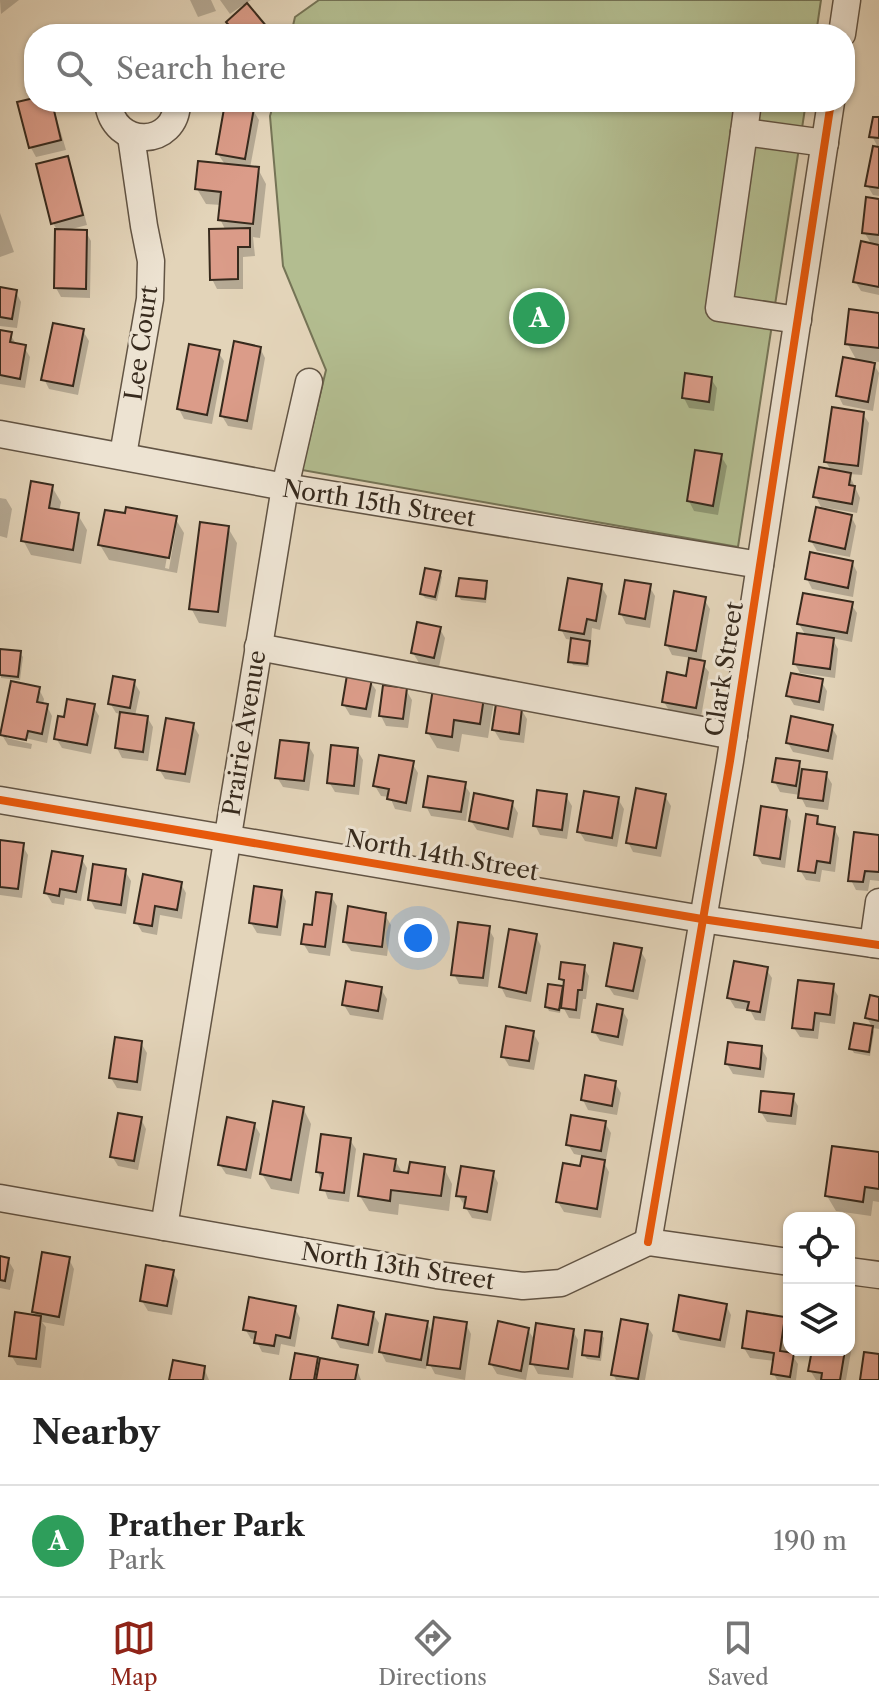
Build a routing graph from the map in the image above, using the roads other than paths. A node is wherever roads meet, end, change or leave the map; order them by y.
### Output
1 (847, 0) edge
2 (843, 24) edge
3 (111, 112) edge
4 (175, 112) edge
5 (747, 112) edge
6 (830, 112) edge
7 (744, 132) junction
8 (131, 136) junction
9 (825, 143) junction
10 (798, 320) junction
11 (309, 382) dead end
12 (0, 434) edge
13 (123, 455) junction
14 (285, 487) junction
15 (760, 565) junction
16 (258, 647) junction
17 (734, 736) junction
18 (0, 800) edge
19 (227, 839) junction
20 (879, 902) edge
21 (702, 919) junction
22 (876, 944) edge
23 (0, 1198) edge
24 (164, 1227) junction
25 (648, 1242) junction
26 (783, 1261) edge
27 (855, 1272) edge
28 (879, 1275) edge

1 - 2 street
3 - 8 street, Lee Court
4 - 8 street
5 - 7 street
6 - 9 street, Clark Street
7 - 9 street
7 - 10 street
8 - 13 street, Lee Court
9 - 10 street, Clark Street
10 - 15 street, Clark Street
11 - 14 street, Prairie Avenue
12 - 13 street, North 15th Street
13 - 14 street, North 15th Street
14 - 15 street, North 15th Street
14 - 16 street, Prairie Avenue
15 - 17 street, Clark Street
16 - 17 street
16 - 19 street, Prairie Avenue
17 - 21 street, Clark Street
18 - 19 street, North 14th Street
19 - 21 street, North 14th Street
19 - 24 street, Prairie Avenue
20 - 22 street
21 - 22 street, North 14th Street
21 - 25 street, Clark Street
23 - 24 street, North 13th Street
24 - 25 street, North 13th Street
25 - 26 street
27 - 28 street

